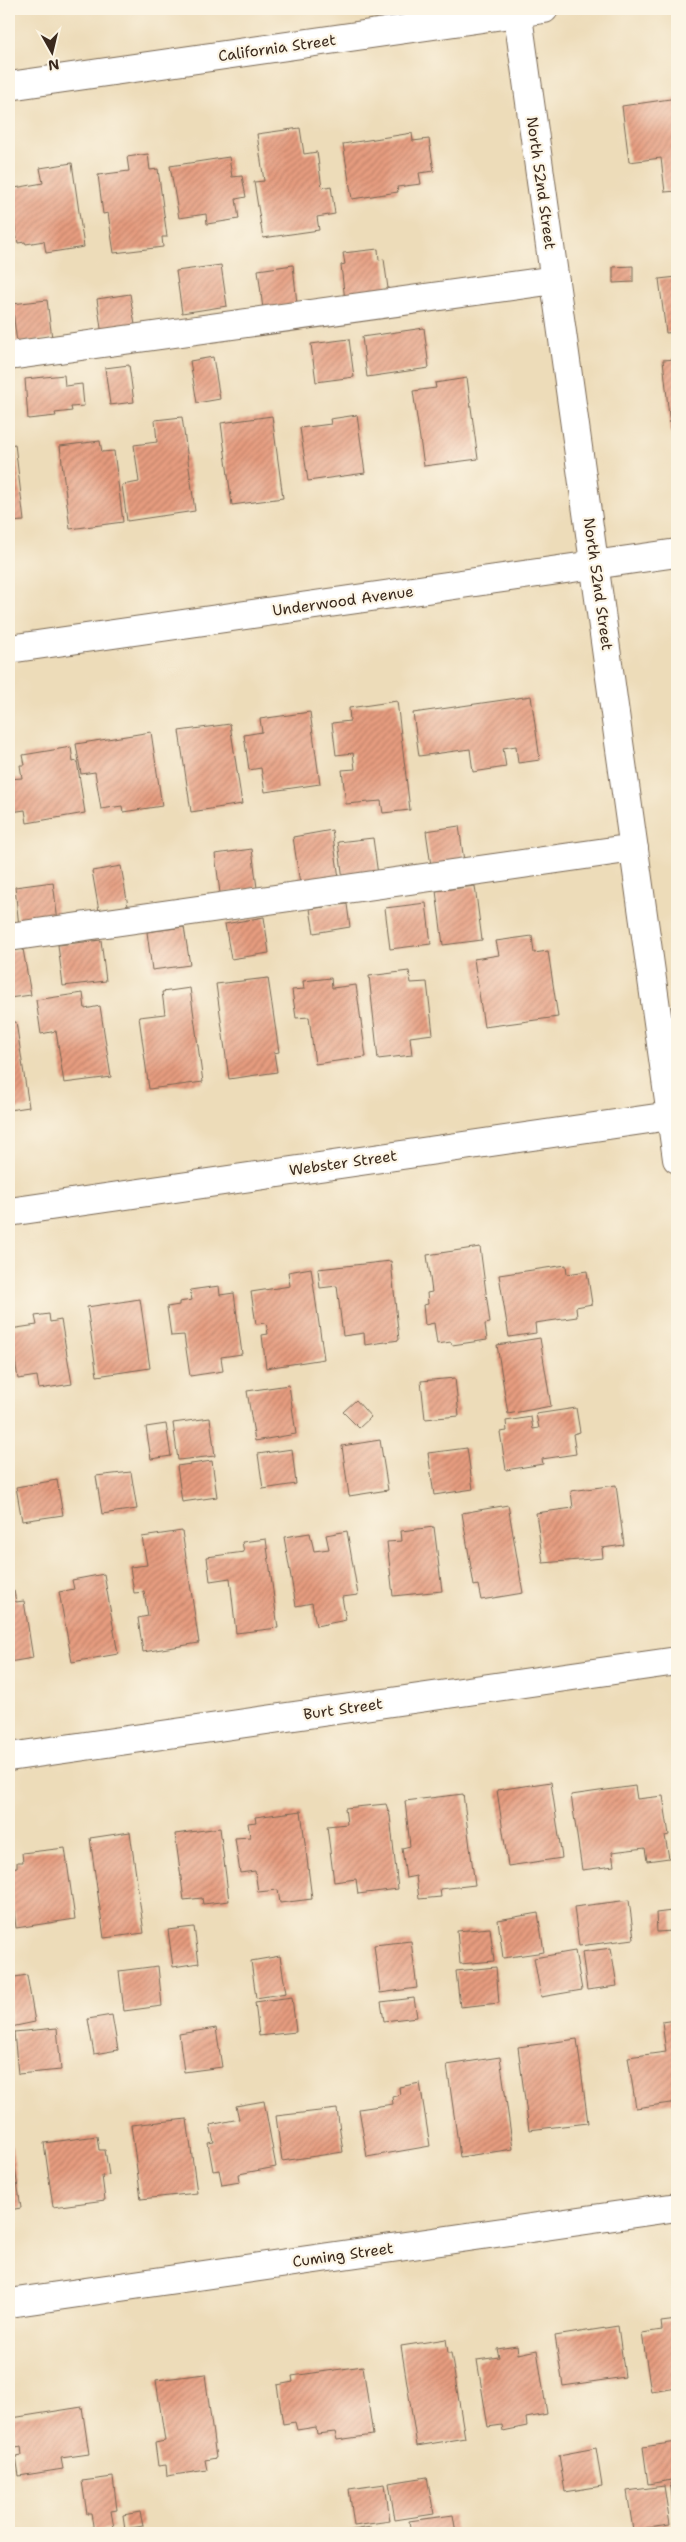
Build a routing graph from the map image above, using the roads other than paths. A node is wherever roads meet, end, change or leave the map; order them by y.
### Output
1 (544, 9) edge
2 (517, 11) edge
3 (9, 86) edge
4 (555, 280) junction
5 (9, 356) edge
6 (677, 553) edge
7 (595, 566) junction
8 (9, 649) edge
9 (634, 848) junction
10 (9, 937) edge
11 (674, 1115) edge
12 (677, 1160) edge
13 (9, 1212) edge
14 (677, 1661) edge
15 (9, 1758) edge
16 (677, 2207) edge
17 (9, 2303) edge

1 - 2 street, California Street
2 - 3 street, California Street
2 - 4 street, North 52nd Street
4 - 5 street
4 - 7 street, North 52nd Street
6 - 7 street, Underwood Avenue
7 - 8 street, Underwood Avenue
7 - 9 street, North 52nd Street
9 - 10 street
9 - 11 street, North 52nd Street
11 - 12 street, North 52nd Street
11 - 13 street, Webster Street
14 - 15 street, Burt Street
16 - 17 street, Cuming Street

